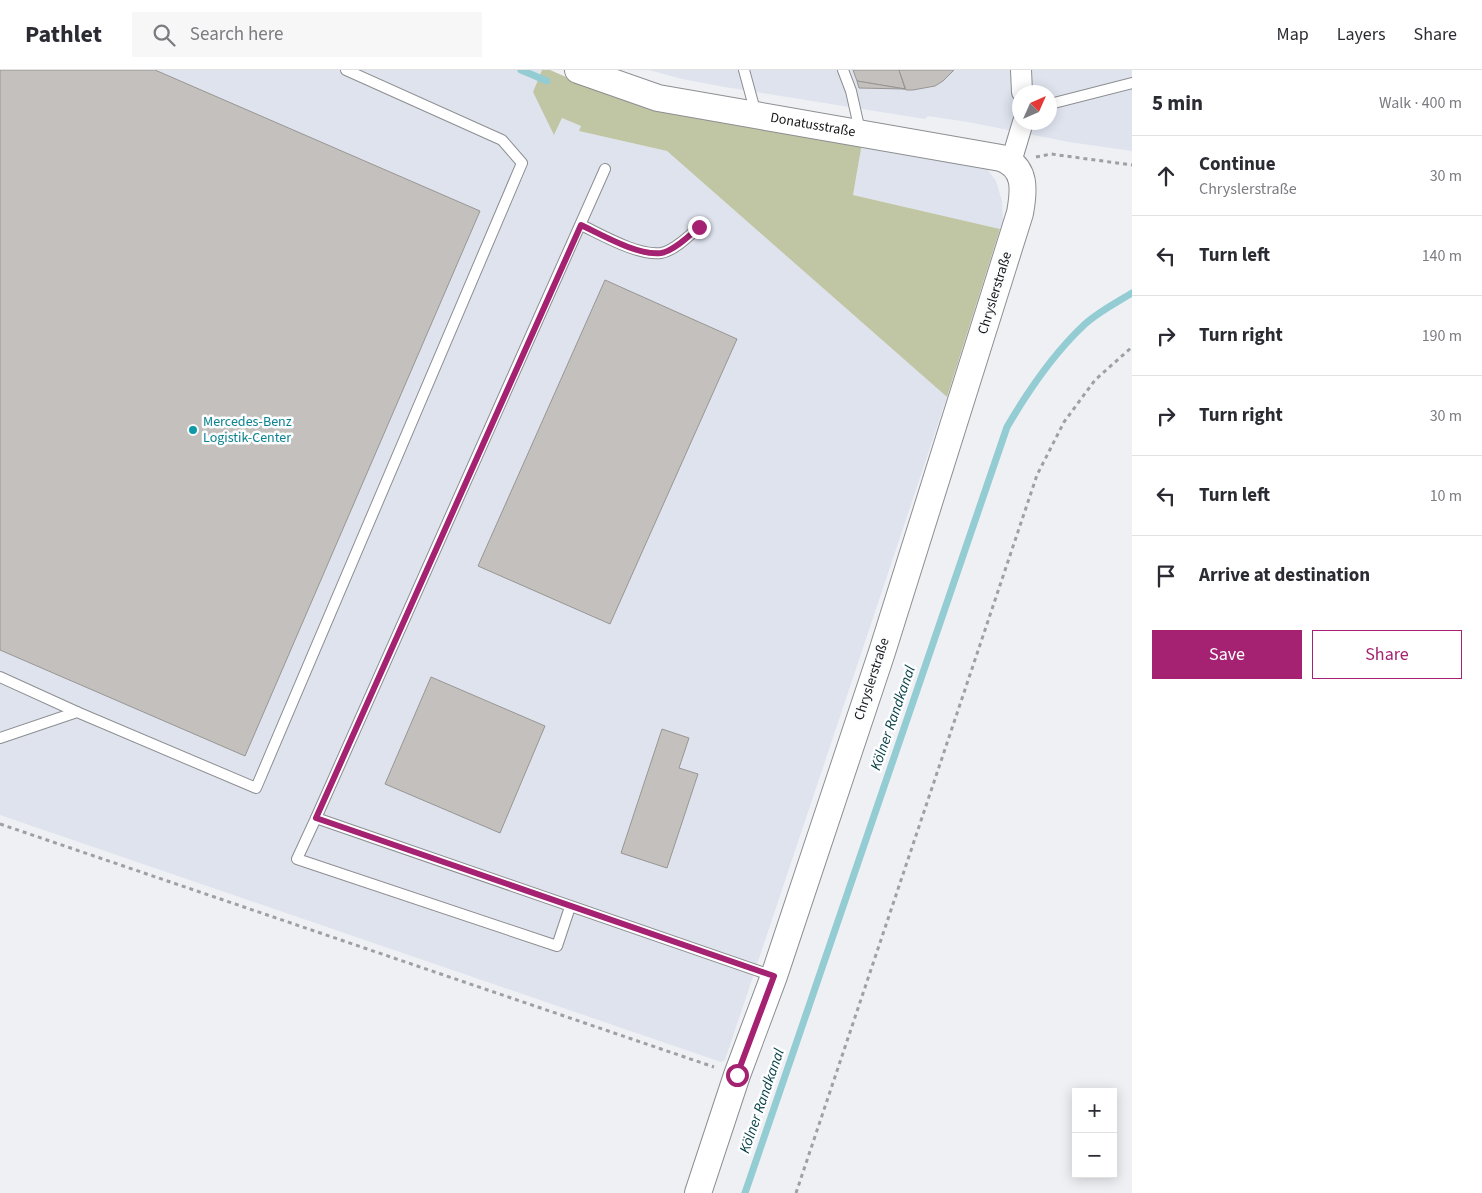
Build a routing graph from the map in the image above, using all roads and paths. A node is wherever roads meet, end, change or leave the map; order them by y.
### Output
1 (346, 70) edge
2 (578, 70) edge
3 (744, 70) edge
4 (843, 70) edge
5 (1021, 70) edge
6 (1132, 83) edge
7 (1022, 85) edge
8 (1057, 102) edge
9 (756, 115) junction
10 (1021, 130) edge
11 (861, 133) junction
12 (1011, 162) junction
13 (1132, 165) edge
14 (605, 169) dead end
15 (581, 225) junction
16 (699, 227) dead end
17 (1132, 347) edge
18 (0, 677) edge
19 (77, 712) junction
20 (0, 738) edge
21 (316, 818) junction
22 (0, 824) edge
23 (570, 907) junction
24 (774, 976) junction
25 (737, 1075) junction
26 (698, 1193) edge
27 (796, 1193) edge

1 - 19 lane
2 - 9 street, Donatusstraße
3 - 9 lane
4 - 11 lane
5 - 7 street
6 - 8 lane
9 - 11 street, Donatusstraße
10 - 12 street
11 - 12 street, Donatusstraße
12 - 13 path
12 - 24 street, Chryslerstraße
14 - 15 lane
15 - 16 lane
15 - 21 lane
17 - 27 path
18 - 19 lane
19 - 20 lane
21 - 23 lane
21 - 23 lane
22 - 25 path
23 - 24 lane
24 - 25 street, Chryslerstraße
25 - 26 street, Chryslerstraße

